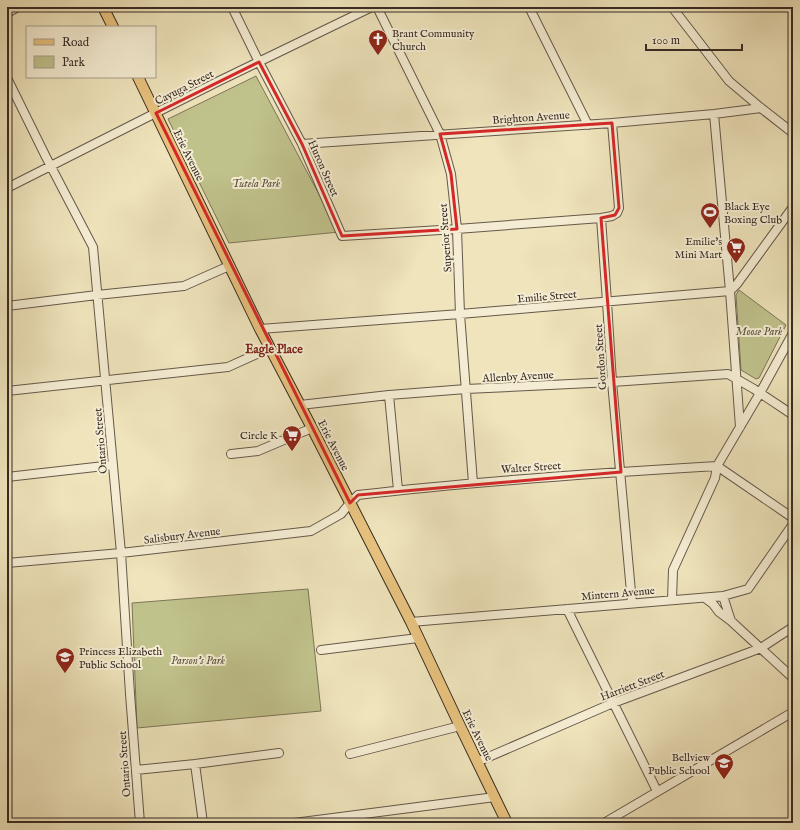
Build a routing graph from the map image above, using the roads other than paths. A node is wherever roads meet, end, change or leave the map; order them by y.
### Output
1 (18, 7) edge
2 (104, 7) edge
3 (232, 7) edge
4 (372, 7) edge
5 (377, 7) edge
6 (529, 7) edge
7 (672, 7) edge
8 (7, 13) edge
9 (113, 26) edge
10 (259, 62) junction
11 (7, 78) edge
12 (138, 78) edge
13 (760, 108) junction
14 (156, 113) junction
15 (714, 114) junction
16 (612, 123) junction
17 (588, 124) junction
18 (793, 133) edge
19 (440, 134) junction
20 (302, 144) junction
21 (50, 166) junction
22 (7, 188) edge
23 (793, 206) edge
24 (601, 218) junction
25 (457, 229) junction
26 (229, 266) junction
27 (730, 291) junction
28 (97, 295) junction
29 (608, 302) junction
30 (7, 306) edge
31 (460, 314) junction
32 (260, 329) junction
33 (793, 333) edge
34 (270, 348) junction
35 (736, 378) junction
36 (106, 381) junction
37 (612, 382) junction
38 (466, 389) junction
39 (7, 391) edge
40 (760, 392) junction
41 (389, 395) junction
42 (300, 405) junction
43 (793, 415) edge
44 (740, 427) junction
45 (312, 428) junction
46 (231, 454) dead end
47 (113, 465) junction
48 (717, 466) junction
49 (621, 472) junction
50 (7, 477) edge
51 (473, 483) junction
52 (398, 490) junction
53 (350, 503) junction
54 (793, 518) edge
55 (793, 524) edge
56 (121, 553) junction
57 (7, 564) edge
58 (724, 596) junction
59 (705, 598) junction
60 (672, 600) junction
61 (632, 603) junction
62 (567, 609) junction
63 (731, 621) junction
64 (410, 622) junction
65 (793, 627) edge
66 (418, 638) junction
67 (761, 648) junction
68 (321, 650) dead end
69 (793, 678) edge
70 (613, 704) junction
71 (793, 712) edge
72 (460, 726) junction
73 (279, 752) dead end
74 (350, 754) dead end
75 (477, 762) junction
76 (195, 764) junction
77 (136, 770) junction
78 (657, 791) junction
79 (495, 797) junction
80 (140, 823) edge
81 (203, 823) edge
82 (295, 823) edge
83 (508, 823) edge
84 (604, 823) edge

1 - 8 street
2 - 9 main road
3 - 10 street, Huron Street
4 - 10 street, Cayuga Street
5 - 19 street, Superior Street
6 - 17 street
7 - 13 street
10 - 14 street, Cayuga Street
10 - 20 street, Huron Street
11 - 21 street, Ontario Street
12 - 14 main road, Erie Avenue
13 - 15 street, Brighton Avenue
13 - 18 street
14 - 21 street, Cayuga Street
14 - 26 main road, Erie Avenue
15 - 16 street, Brighton Avenue
15 - 27 street
16 - 17 street, Brighton Avenue
16 - 24 street
17 - 19 street, Brighton Avenue
19 - 20 street, Brighton Avenue
19 - 25 street, Superior Street
20 - 25 street, Huron Street
21 - 22 street, Cayuga Street
21 - 28 street, Ontario Street
23 - 27 street
24 - 25 street
24 - 29 street, Gordon Street
25 - 31 street, Superior Street
26 - 28 street
26 - 32 main road, Erie Avenue
27 - 29 street, Emilie Street
27 - 35 street
28 - 30 street
28 - 36 street, Ontario Street
29 - 31 street, Emilie Street
29 - 37 street, Gordon Street
31 - 32 street, Emilie Street
31 - 38 street, Superior Street
32 - 34 main road, Erie Avenue
33 - 40 street
34 - 36 street
34 - 42 main road, Erie Avenue
35 - 37 street, Allenby Avenue
35 - 40 street
35 - 44 street
36 - 39 street
36 - 47 street, Ontario Street
37 - 38 street, Allenby Avenue
37 - 49 street, Gordon Street
38 - 41 street, Allenby Avenue
38 - 51 street, Superior Street
40 - 43 street
40 - 44 street
41 - 42 street, Allenby Avenue
41 - 52 street
42 - 45 main road, Erie Avenue
44 - 48 street
45 - 46 street
45 - 53 main road, Erie Avenue
47 - 50 street
47 - 56 street, Ontario Street
48 - 49 street, Walter Street
48 - 54 street
48 - 60 street
49 - 51 street, Walter Street
49 - 61 street, Gordon Street
51 - 52 street, Walter Street
52 - 53 street, Walter Street
53 - 56 street, Salisbury Avenue
53 - 64 main road, Erie Avenue
55 - 58 street, Mintern Avenue
56 - 57 street, Salisbury Avenue
56 - 77 street, Ontario Street
58 - 59 street, Mintern Avenue
58 - 63 street
59 - 60 street, Mintern Avenue
59 - 63 street
60 - 61 street, Mintern Avenue
61 - 62 street, Mintern Avenue
62 - 64 street, Mintern Avenue
62 - 70 street
63 - 67 street
64 - 66 main road, Erie Avenue
65 - 67 street, Harriett Street
66 - 68 street
66 - 72 main road, Erie Avenue
67 - 69 street
67 - 70 street, Harriett Street
70 - 75 street, Harriett Street
70 - 78 street
71 - 78 street
72 - 74 street
72 - 75 main road, Erie Avenue
73 - 76 street
75 - 79 main road, Erie Avenue
76 - 77 street
76 - 81 street
77 - 80 street, Ontario Street
78 - 84 street
79 - 82 street
79 - 83 main road, Erie Avenue

